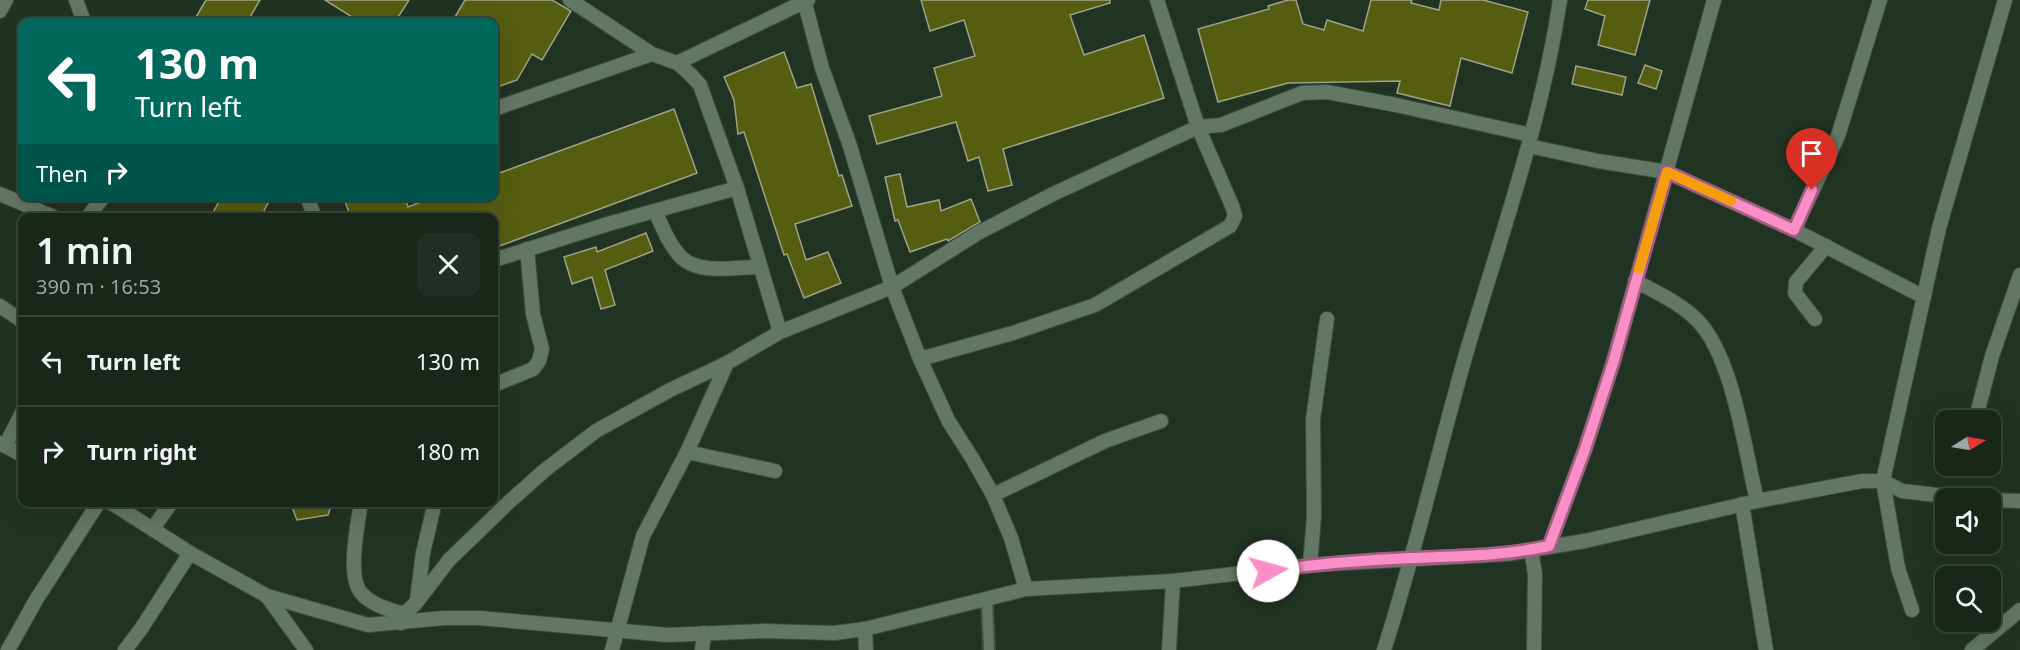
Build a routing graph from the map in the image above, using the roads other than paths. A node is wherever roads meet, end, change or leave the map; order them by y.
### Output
1 (6, 0) edge
2 (76, 0) edge
3 (570, 0) edge
4 (805, 0) edge
5 (1157, 0) edge
6 (1560, 0) edge
7 (1714, 0) edge
8 (1880, 0) edge
9 (2005, 0) edge
10 (0, 10) edge
11 (83, 18) edge
12 (652, 54) junction
13 (677, 63) junction
14 (498, 108) edge
15 (1198, 127) junction
16 (1530, 140) junction
17 (1667, 172) junction
18 (737, 188) junction
19 (0, 194) edge
20 (100, 201) edge
21 (655, 211) junction
22 (45, 213) edge
23 (91, 213) edge
24 (1794, 230) junction
25 (1826, 246) junction
26 (528, 249) junction
27 (498, 259) edge
28 (760, 267) junction
29 (2020, 275) edge
30 (1635, 281) junction
31 (892, 287) junction
32 (1924, 297) junction
33 (0, 306) edge
34 (18, 318) edge
35 (1327, 319) dead end
36 (1815, 319) dead end
37 (780, 332) junction
38 (920, 359) junction
39 (728, 363) junction
40 (498, 383) edge
41 (1978, 410) edge
42 (18, 419) edge
43 (1161, 421) dead end
44 (2, 444) edge
45 (687, 452) junction
46 (18, 453) edge
47 (775, 471) dead end
48 (1883, 482) junction
49 (993, 495) junction
50 (1935, 495) edge
51 (2001, 500) edge
52 (1757, 501) junction
53 (2020, 501) edge
54 (1742, 504) junction
55 (96, 507) edge
56 (118, 507) edge
57 (168, 507) edge
58 (360, 507) edge
59 (434, 507) edge
60 (153, 528) junction
61 (1549, 546) junction
62 (1531, 550) junction
63 (190, 553) junction
64 (1411, 558) junction
65 (1310, 565) junction
66 (1173, 581) junction
67 (1026, 589) junction
68 (267, 596) junction
69 (987, 599) junction
70 (416, 603) junction
71 (1912, 610) dead end
72 (2020, 610) edge
73 (402, 619) junction
74 (616, 629) junction
75 (866, 629) junction
76 (704, 633) junction
77 (8, 650) edge
78 (125, 650) edge
79 (306, 650) edge
80 (612, 650) edge
81 (702, 650) edge
82 (866, 650) edge
83 (989, 650) edge
84 (1169, 650) edge
85 (1384, 650) edge
86 (1534, 650) edge
87 (1766, 650) edge
88 (1972, 650) edge

1 - 10 street
2 - 11 street
3 - 12 street
4 - 13 street
4 - 31 street
5 - 15 street
6 - 16 street
7 - 17 street
8 - 24 street
9 - 32 street
12 - 13 street
12 - 14 street
13 - 18 street
15 - 16 street
15 - 31 street
15 - 38 street
16 - 17 street
16 - 64 street
17 - 24 street
17 - 30 street
18 - 21 street
18 - 28 street
19 - 22 street
20 - 23 street
21 - 26 street
21 - 28 street
24 - 25 street
25 - 32 street
25 - 36 street
26 - 27 street
26 - 40 street
28 - 37 street
29 - 41 street
30 - 52 street
30 - 61 street
31 - 37 street
31 - 38 street
32 - 48 street
33 - 34 street
35 - 65 street
37 - 39 street
38 - 49 street
39 - 45 street
39 - 70 street
42 - 44 street
43 - 49 street
44 - 46 street
45 - 47 street
45 - 74 street
48 - 50 street
48 - 52 street
48 - 71 street
49 - 67 street
51 - 53 street
52 - 54 street
54 - 61 street
54 - 87 street
55 - 77 street
56 - 60 street
57 - 60 street
58 - 73 street
59 - 70 street
60 - 63 street
61 - 62 street
62 - 64 street
62 - 86 street
63 - 68 street
63 - 78 street
64 - 65 street
64 - 85 street
65 - 66 street
66 - 67 street
66 - 84 street
67 - 69 street
68 - 73 street
68 - 79 street
69 - 75 street
69 - 83 street
70 - 73 street
72 - 88 street
73 - 74 street
74 - 76 street
74 - 80 street
75 - 76 street
75 - 82 street
76 - 81 street

